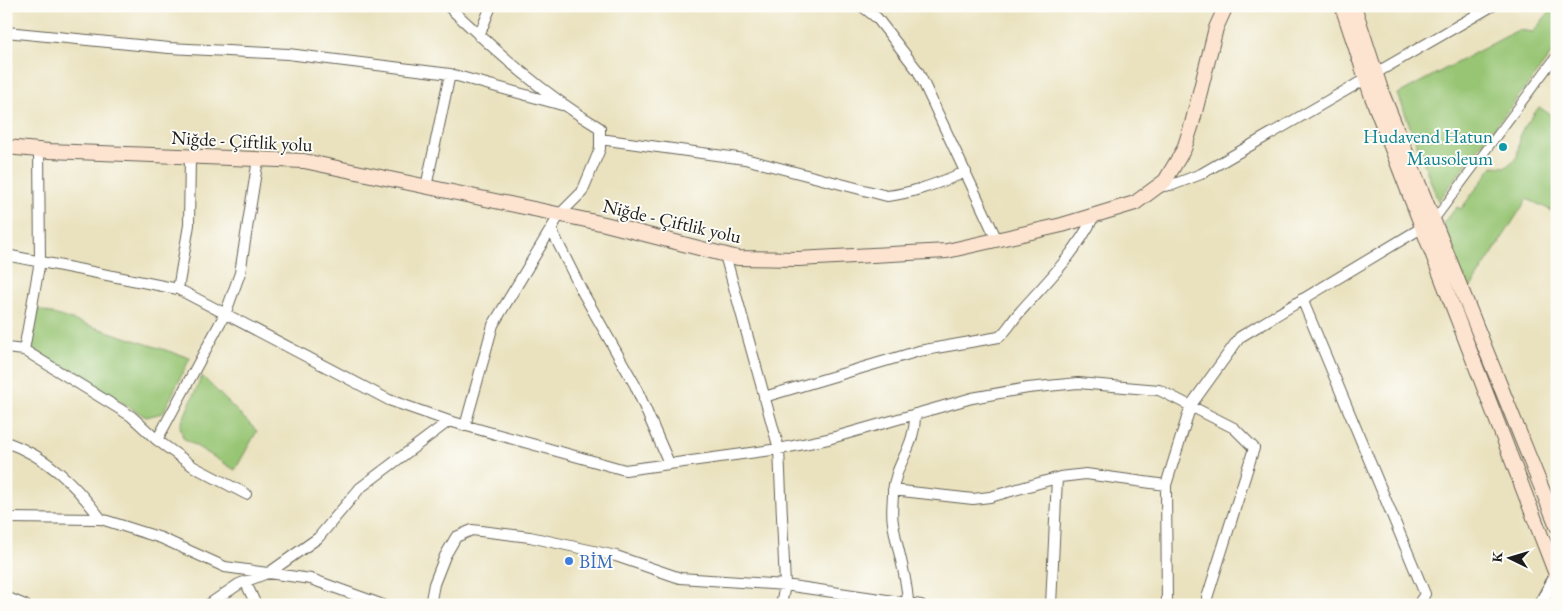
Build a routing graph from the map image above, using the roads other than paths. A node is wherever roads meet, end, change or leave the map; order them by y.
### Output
1 (448, 6) edge
2 (491, 6) edge
3 (862, 6) edge
4 (1226, 6) edge
5 (1342, 6) edge
6 (1354, 6) edge
7 (1492, 6) edge
8 (6, 32) edge
9 (479, 36) junction
10 (1557, 55) edge
11 (450, 74) junction
12 (1371, 78) junction
13 (562, 105) junction
14 (600, 139) junction
15 (6, 146) edge
16 (39, 150) junction
17 (190, 156) junction
18 (258, 159) junction
19 (966, 172) junction
20 (426, 187) junction
21 (1158, 187) junction
22 (560, 214) junction
23 (1094, 216) junction
24 (1428, 224) junction
25 (551, 229) junction
26 (997, 240) junction
27 (6, 255) edge
28 (725, 255) junction
29 (40, 261) junction
30 (178, 289) junction
31 (1302, 299) junction
32 (226, 312) junction
33 (6, 348) edge
34 (24, 350) junction
35 (764, 397) junction
36 (1191, 405) junction
37 (915, 414) junction
38 (450, 421) junction
39 (465, 426) junction
40 (157, 440) junction
41 (6, 442) edge
42 (779, 449) junction
43 (668, 463) junction
44 (1057, 478) junction
45 (1166, 485) junction
46 (893, 490) junction
47 (246, 494) dead end
48 (6, 518) edge
49 (101, 519) junction
50 (1557, 526) edge
51 (270, 572) junction
52 (1556, 575) edge
53 (246, 583) junction
54 (785, 585) junction
55 (7, 596) edge
56 (1207, 598) dead end
57 (1557, 601) edge
58 (908, 603) junction
59 (25, 605) edge
60 (208, 605) edge
61 (256, 605) edge
62 (383, 605) edge
63 (430, 605) edge
64 (781, 605) edge
65 (922, 605) edge
66 (1051, 605) edge
67 (1167, 605) edge
68 (1418, 605) edge
69 (1540, 605) edge
70 (1553, 605) edge

1 - 9 street
2 - 9 street
3 - 19 street
4 - 21 main road, Niğde - Çiftlik yolu
5 - 12 main road
6 - 12 main road
7 - 12 street
8 - 11 street
9 - 13 street
10 - 24 street
11 - 13 street
11 - 20 street
12 - 21 street
12 - 24 main road
13 - 14 street
14 - 19 street
14 - 22 street
15 - 16 main road, Niğde - Çiftlik yolu
16 - 17 main road, Niğde - Çiftlik yolu
16 - 29 street
17 - 18 main road, Niğde - Çiftlik yolu
17 - 30 street
18 - 20 main road, Niğde - Çiftlik yolu
18 - 32 street
19 - 26 street
20 - 22 main road, Niğde - Çiftlik yolu
21 - 23 main road, Niğde - Çiftlik yolu
22 - 25 street
22 - 28 main road, Niğde - Çiftlik yolu
23 - 26 main road, Niğde - Çiftlik yolu
23 - 35 street
24 - 31 street
24 - 50 main road
24 - 52 main road
25 - 39 street
25 - 43 street
26 - 28 main road, Niğde - Çiftlik yolu
27 - 29 street
28 - 35 street
29 - 30 street
29 - 34 street
30 - 32 street
31 - 36 street
31 - 68 street
32 - 38 street
32 - 40 street
33 - 34 street
34 - 40 street
35 - 42 street
36 - 37 street
36 - 45 street
36 - 56 street
37 - 42 street
37 - 46 street
38 - 39 street
38 - 51 street
39 - 43 street
40 - 47 street
41 - 49 street
42 - 43 street
42 - 54 street
44 - 45 street
44 - 46 street
44 - 66 street
45 - 67 street
46 - 58 street
48 - 49 street
49 - 51 street
51 - 53 street
51 - 62 street
52 - 69 street
53 - 60 street
53 - 61 street
54 - 58 street
54 - 63 street
54 - 64 street
55 - 59 street
57 - 70 street
58 - 65 street

